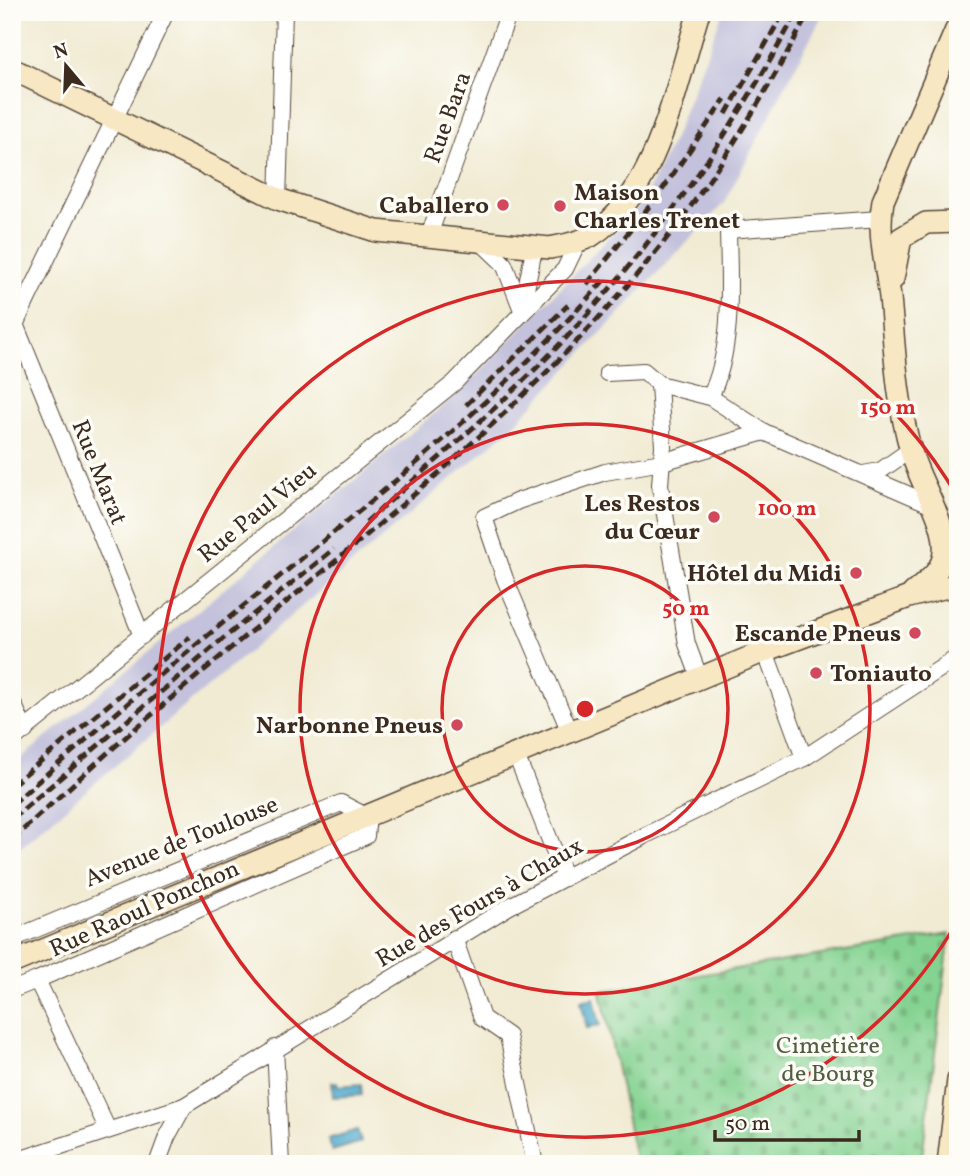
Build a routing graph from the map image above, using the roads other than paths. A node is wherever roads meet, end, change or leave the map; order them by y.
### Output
1 (166, 12) edge
2 (284, 12) edge
3 (509, 12) edge
4 (699, 12) edge
5 (958, 25) edge
6 (12, 69) edge
7 (116, 118) junction
8 (278, 200) junction
9 (880, 219) junction
10 (958, 222) edge
11 (428, 238) junction
12 (585, 239) junction
13 (482, 243) junction
14 (542, 248) junction
15 (554, 279) junction
16 (889, 295) junction
17 (522, 310) junction
18 (14, 328) edge
19 (607, 373) dead end
20 (659, 384) junction
21 (710, 397) junction
22 (764, 432) junction
23 (910, 450) junction
24 (662, 462) junction
25 (863, 474) junction
26 (935, 511) junction
27 (958, 536) edge
28 (958, 584) edge
29 (909, 597) junction
30 (142, 636) junction
31 (765, 651) junction
32 (958, 657) edge
33 (699, 679) junction
34 (12, 700) edge
35 (570, 733) junction
36 (18, 735) edge
37 (516, 755) junction
38 (804, 758) junction
39 (368, 817) junction
40 (565, 878) junction
41 (454, 938) junction
42 (12, 939) edge
43 (12, 963) edge
44 (37, 980) junction
45 (12, 990) edge
46 (275, 1048) junction
47 (958, 1080) edge
48 (184, 1106) junction
49 (108, 1130) junction
50 (12, 1162) edge
51 (157, 1164) edge
52 (281, 1164) edge
53 (535, 1164) edge
54 (948, 1164) edge

1 - 7 street
2 - 8 street
3 - 11 street, Rue Bara
4 - 12 main road
5 - 9 main road
6 - 7 main road
7 - 8 main road
7 - 18 street
8 - 11 main road
9 - 16 main road
9 - 21 street
10 - 16 main road
11 - 13 main road
12 - 14 main road
12 - 15 street, Rue Paul Vieu
13 - 14 main road
13 - 17 street
14 - 15 street
14 - 17 street
15 - 17 street, Rue Paul Vieu
16 - 23 main road
17 - 30 street, Rue Paul Vieu
18 - 30 street, Rue Marat
19 - 20 street
20 - 21 street
20 - 24 street
21 - 22 street
22 - 24 street
22 - 25 street
23 - 25 street
23 - 26 main road
24 - 33 street
24 - 35 street
25 - 26 street
26 - 27 main road
26 - 29 main road
28 - 29 main road, Avenue de Toulouse
29 - 31 main road, Avenue de Toulouse
30 - 36 street, Rue Paul Vieu
31 - 33 main road, Avenue de Toulouse
31 - 38 street
32 - 38 street, Rue des Fours à Chaux
33 - 35 main road, Avenue de Toulouse
34 - 36 street
35 - 37 main road, Avenue de Toulouse
37 - 39 main road, Avenue de Toulouse
37 - 40 street
38 - 40 street, Rue des Fours à Chaux
39 - 42 street, Avenue de Toulouse
39 - 43 main road, Avenue de Toulouse
39 - 44 street, Rue Raoul Ponchon
40 - 41 street, Rue des Fours à Chaux
41 - 46 street, Rue des Fours à Chaux
41 - 53 street
44 - 45 street
44 - 49 street, Rue Raoul Ponchon
46 - 48 street, Rue des Fours à Chaux
46 - 52 street
47 - 54 main road
48 - 49 street, Rue des Fours à Chaux
48 - 51 street
49 - 50 street, Rue des Fours à Chaux

